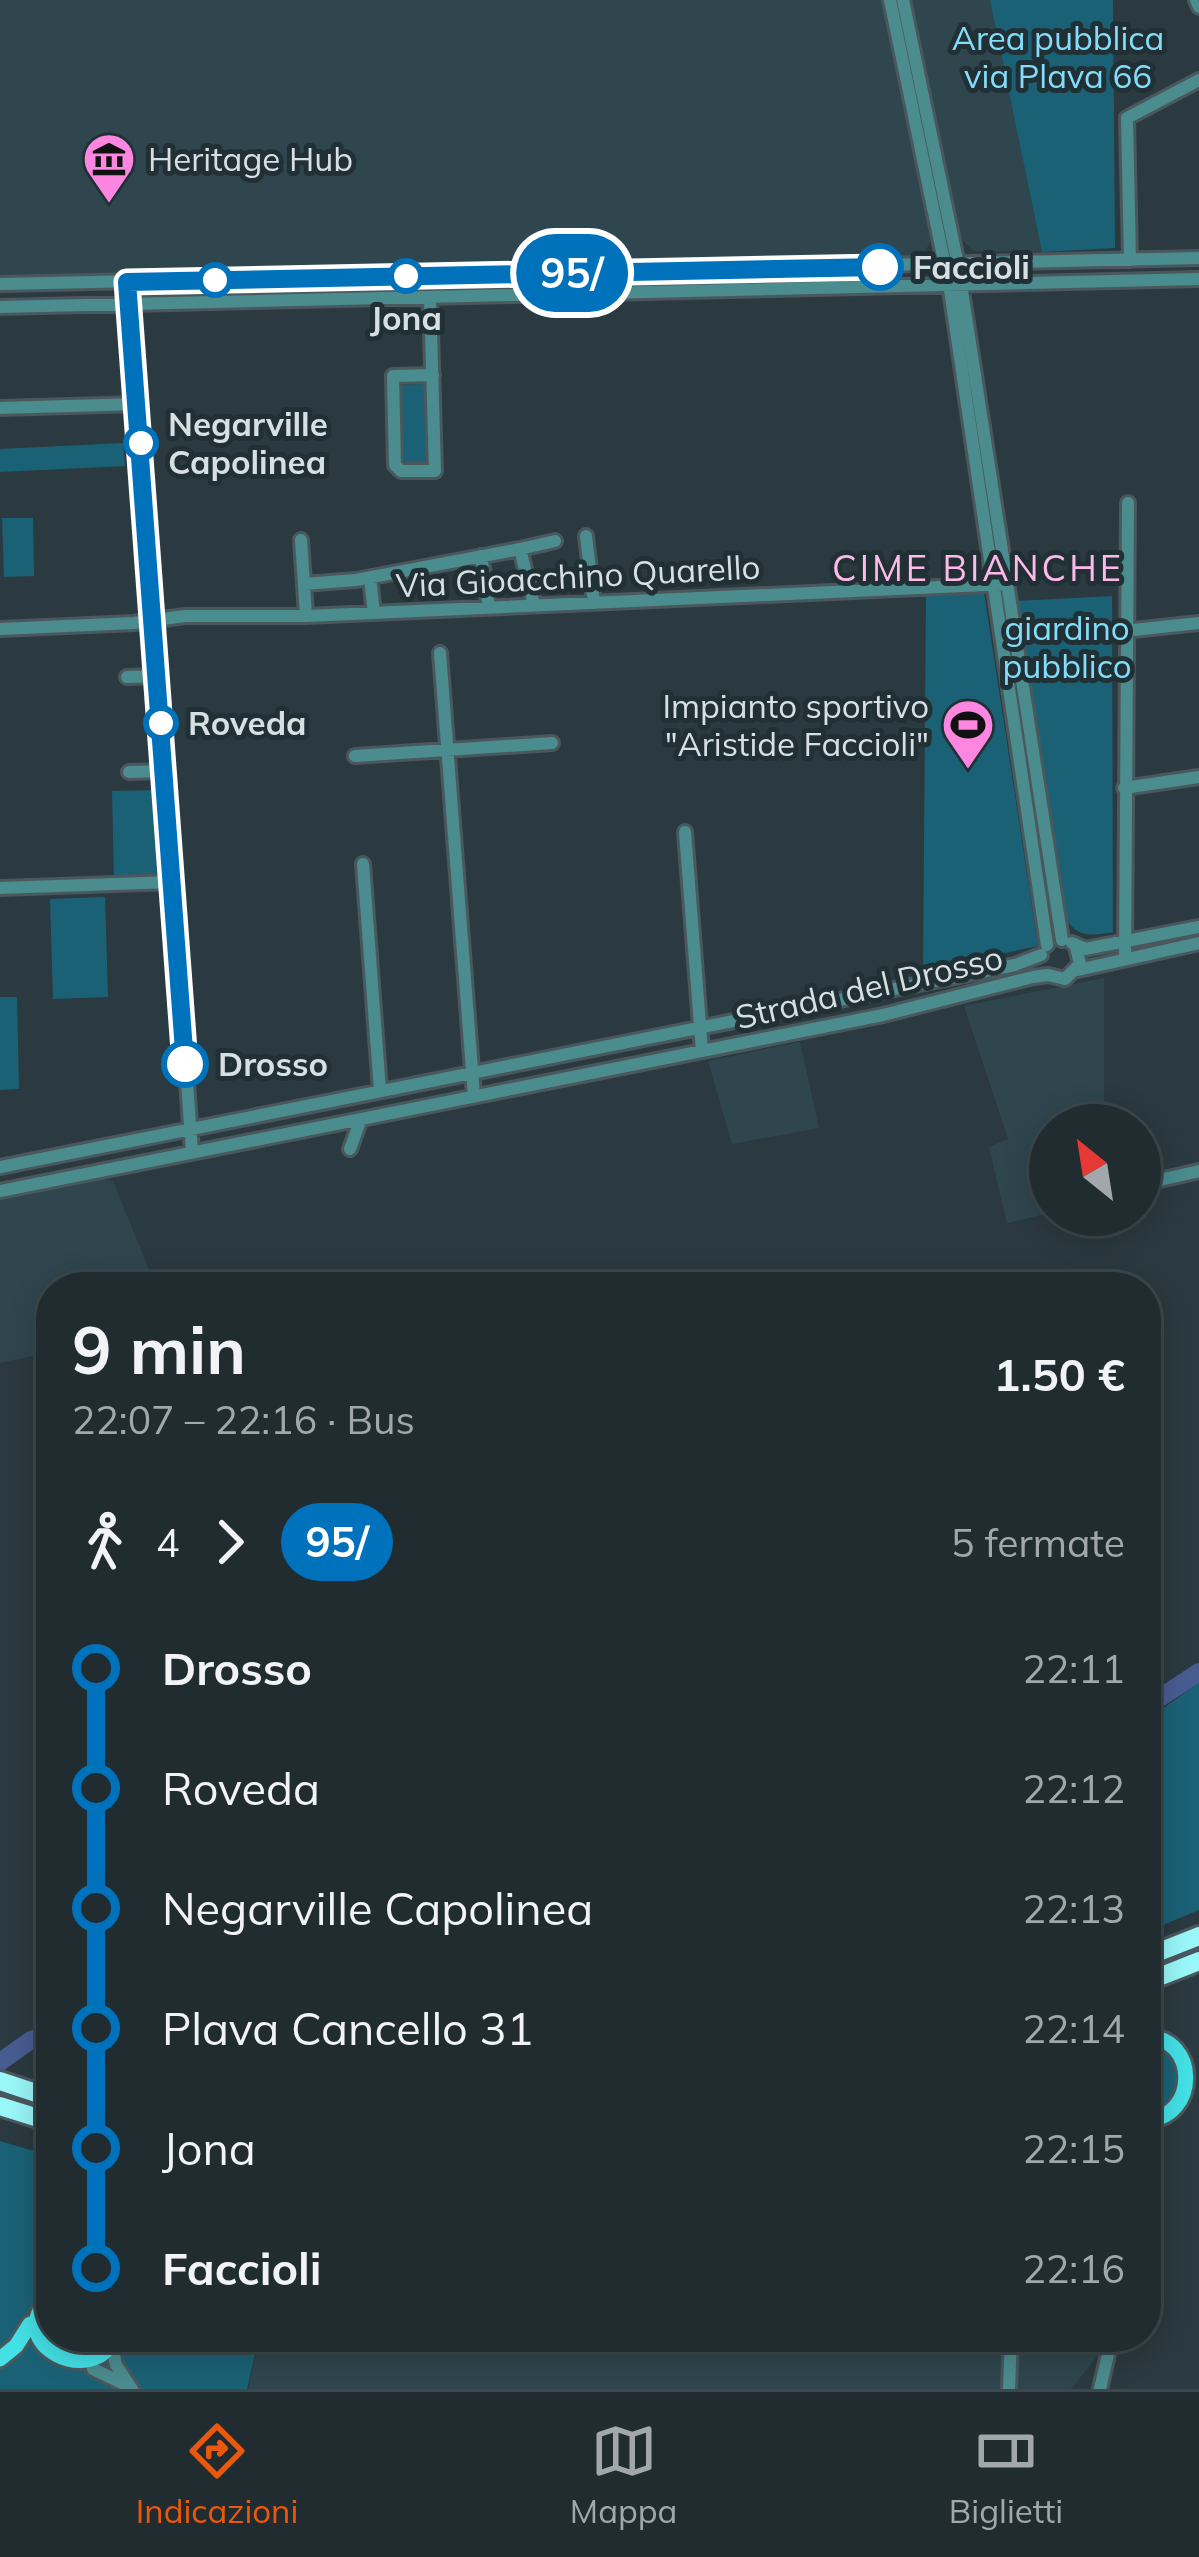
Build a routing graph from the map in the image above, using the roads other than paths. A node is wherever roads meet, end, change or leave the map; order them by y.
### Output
1 (890, 0) edge
2 (903, 0) edge
3 (1199, 80) edge
4 (1199, 258) edge
5 (1130, 260) junction
6 (1105, 261) junction
7 (951, 265) junction
8 (571, 273) junction
9 (592, 273) junction
10 (1199, 279) edge
11 (1106, 281) junction
12 (110, 282) junction
13 (127, 282) junction
14 (0, 284) edge
15 (955, 286) junction
16 (593, 293) junction
17 (572, 294) junction
18 (430, 296) junction
19 (131, 303) junction
20 (111, 304) junction
21 (0, 307) edge
22 (433, 375) junction
23 (138, 404) junction
24 (0, 408) edge
25 (1128, 503) dead end
26 (586, 536) dead end
27 (301, 540) dead end
28 (555, 541) dead end
29 (520, 549) junction
30 (481, 556) junction
31 (370, 578) junction
32 (304, 584) junction
33 (999, 584) junction
34 (594, 603) junction
35 (534, 605) junction
36 (489, 608) junction
37 (374, 613) junction
38 (306, 616) junction
39 (154, 620) junction
40 (1199, 623) edge
41 (0, 629) edge
42 (1124, 631) junction
43 (440, 653) dead end
44 (158, 676) junction
45 (128, 677) dead end
46 (552, 743) dead end
47 (449, 752) junction
48 (355, 756) dead end
49 (164, 771) junction
50 (129, 772) dead end
51 (1199, 776) edge
52 (1124, 788) junction
53 (685, 832) dead end
54 (363, 864) dead end
55 (172, 882) junction
56 (0, 888) edge
57 (1199, 927) edge
58 (1062, 940) junction
59 (1126, 942) junction
60 (1199, 943) edge
61 (1076, 947) junction
62 (1044, 950) junction
63 (1125, 959) junction
64 (1078, 970) junction
65 (1048, 975) junction
66 (793, 1008) junction
67 (698, 1027) junction
68 (797, 1032) junction
69 (702, 1051) junction
70 (469, 1072) junction
71 (380, 1090) junction
72 (473, 1096) junction
73 (361, 1119) junction
74 (328, 1125) junction
75 (190, 1128) junction
76 (119, 1143) junction
77 (192, 1151) junction
78 (28, 1161) junction
79 (123, 1166) junction
80 (0, 1167) edge
81 (1199, 1172) edge
82 (1161, 1180) edge
83 (32, 1184) junction
84 (0, 1191) edge
85 (1197, 1937) edge
86 (1161, 1951) edge
87 (1199, 1961) edge
88 (1161, 1976) edge
89 (1161, 2037) edge
90 (1177, 2045) junction
91 (1199, 2051) edge
92 (1196, 2075) edge
93 (0, 2080) edge
94 (36, 2093) edge
95 (0, 2106) edge
96 (1161, 2117) edge
97 (36, 2118) edge
98 (36, 2316) edge
99 (32, 2321) junction
100 (36, 2350) edge
101 (37, 2352) edge
102 (105, 2352) edge
103 (115, 2352) edge
104 (1010, 2352) edge
105 (1109, 2352) edge
106 (0, 2361) edge
107 (20, 2361) dead end
108 (93, 2369) junction
109 (132, 2389) edge
110 (1009, 2389) edge
111 (1100, 2389) edge

1 - 7 street
2 - 7 street
3 - 5 street
4 - 5 street
5 - 6 street
6 - 7 street
6 - 11 street
7 - 9 street
7 - 15 street
8 - 9 street
8 - 13 street
8 - 17 street
9 - 16 street
10 - 11 street
11 - 15 street
12 - 13 street
12 - 14 street
12 - 20 street
13 - 19 street
15 - 16 street
15 - 33 street
16 - 17 street
17 - 18 street
18 - 19 street
18 - 22 street
19 - 20 street
19 - 23 street
20 - 21 street
22 - 22 street
23 - 24 street
23 - 39 street
25 - 42 street
26 - 34 street
27 - 32 street
28 - 29 street
29 - 30 street
29 - 35 street
30 - 31 street
30 - 36 street
31 - 32 street
31 - 37 street
32 - 38 street
33 - 34 street, Via Gioacchino Quarello
33 - 58 street
33 - 62 street
34 - 35 street, Via Gioacchino Quarello
35 - 36 street, Via Gioacchino Quarello
36 - 37 street, Via Gioacchino Quarello
37 - 38 street, Via Gioacchino Quarello
38 - 39 street, Via Gioacchino Quarello
39 - 41 street, Via Gioacchino Quarello
39 - 44 street
40 - 42 street
42 - 52 street
43 - 47 street
44 - 45 street
44 - 49 street
46 - 47 street
47 - 48 street
47 - 70 street
49 - 50 street
49 - 55 street
51 - 52 street
52 - 59 street
53 - 67 street, Strada del Drosso
54 - 71 street
55 - 56 street
55 - 75 street
57 - 59 street
58 - 61 street
58 - 62 street
59 - 61 street
59 - 63 street
60 - 63 street
61 - 64 street
62 - 65 street
62 - 66 street, Strada del Drosso
63 - 64 street
64 - 65 street
65 - 68 street, Strada del Drosso
66 - 67 street, Strada del Drosso
66 - 68 street
67 - 69 street, Strada del Drosso
67 - 70 street, Strada del Drosso
68 - 69 street, Strada del Drosso
69 - 72 street, Strada del Drosso
70 - 71 street, Strada del Drosso
70 - 72 street
71 - 75 street, Strada del Drosso
72 - 73 street, Strada del Drosso
73 - 74 street, Strada del Drosso
73 - 74 street, Strada del Drosso
74 - 77 street, Strada del Drosso
75 - 76 street, Strada del Drosso
75 - 77 street
76 - 78 street, Strada del Drosso
76 - 79 street
77 - 79 street, Strada del Drosso
78 - 80 street, Strada del Drosso
78 - 83 street
79 - 83 street, Strada del Drosso
81 - 82 street
83 - 84 street, Strada del Drosso
85 - 86 highway
87 - 88 highway
89 - 90 main road
90 - 91 main road
90 - 92 main road
92 - 96 main road
93 - 94 highway
95 - 97 highway
98 - 99 main road
99 - 100 main road
99 - 106 main road
101 - 108 main road
102 - 108 main road
103 - 109 street
104 - 110 street
105 - 111 street
106 - 107 main road
108 - 109 street

